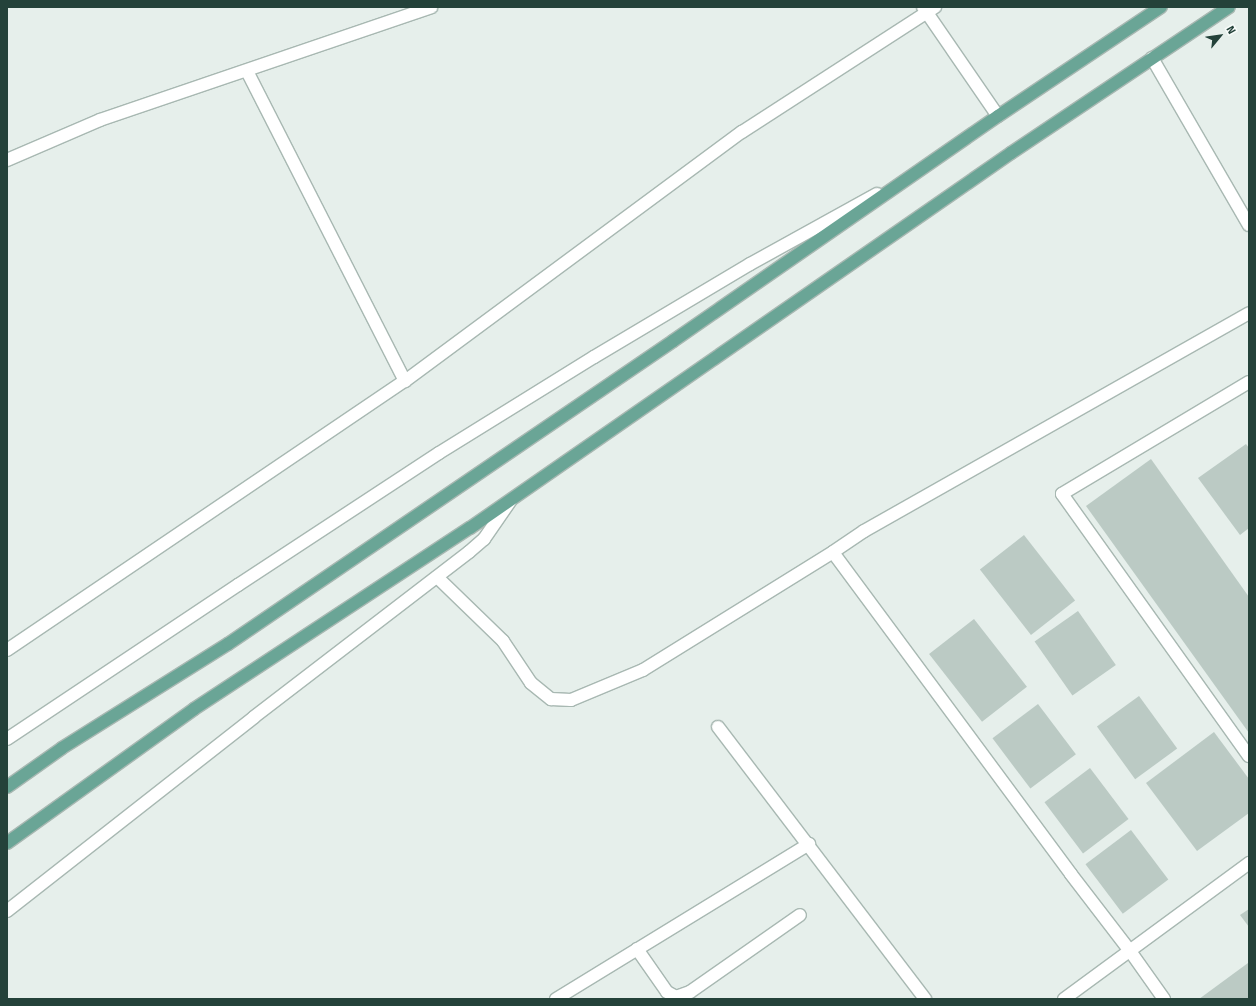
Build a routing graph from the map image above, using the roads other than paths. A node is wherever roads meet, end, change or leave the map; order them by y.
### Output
1 (431, 7) edge
2 (1161, 7) edge
3 (1229, 7) edge
4 (928, 9) edge
5 (1152, 58) junction
6 (247, 71) junction
7 (998, 116) junction
8 (7, 160) edge
9 (908, 177) junction
10 (1249, 225) edge
11 (1249, 313) edge
12 (405, 382) junction
13 (1249, 382) edge
14 (511, 500) junction
15 (833, 552) junction
16 (437, 577) junction
17 (7, 650) edge
18 (718, 727) dead end
19 (7, 739) edge
20 (1249, 756) edge
21 (7, 787) edge
22 (7, 843) edge
23 (809, 844) junction
24 (1249, 863) edge
25 (7, 911) edge
26 (800, 915) dead end
27 (637, 949) junction
28 (1130, 951) junction
29 (556, 999) edge
30 (925, 999) edge
31 (1064, 999) edge
32 (1164, 999) edge

1 - 6 street
2 - 7 main road
3 - 5 main road
4 - 7 street
4 - 12 street
5 - 10 street
5 - 14 main road
6 - 8 street
6 - 12 street
7 - 9 main road
9 - 19 street
9 - 21 main road
11 - 15 street
12 - 17 street
13 - 20 street
14 - 16 street
14 - 22 main road
15 - 16 street
15 - 28 street
16 - 25 street
18 - 23 street
23 - 27 street
23 - 30 street
24 - 28 street
26 - 27 street
27 - 29 street
28 - 31 street
28 - 32 street

